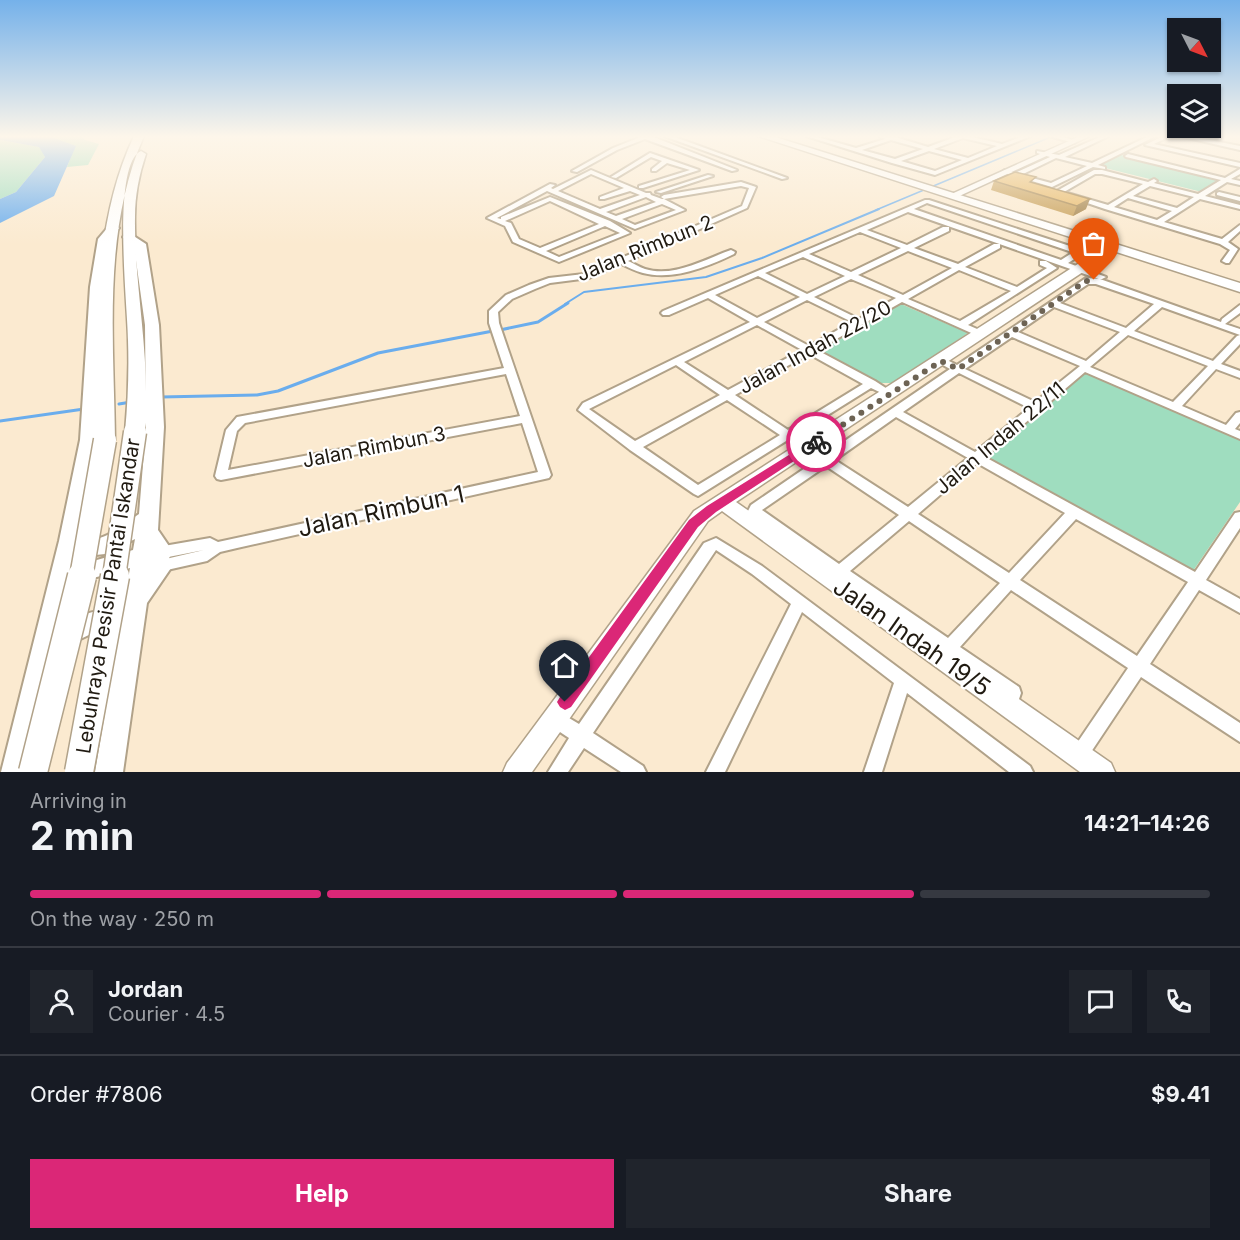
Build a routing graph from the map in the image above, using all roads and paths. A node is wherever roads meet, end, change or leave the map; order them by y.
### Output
1 (123, 172) edge
2 (136, 172) edge
3 (580, 172) edge
4 (589, 172) edge
5 (589, 172) edge
6 (602, 172) edge
7 (622, 172) edge
8 (689, 172) edge
9 (701, 172) edge
10 (728, 172) edge
11 (766, 172) edge
12 (889, 172) edge
13 (892, 172) edge
14 (914, 172) edge
15 (959, 172) edge
16 (997, 172) edge
17 (1005, 172) joint
18 (1022, 172) edge
19 (1079, 172) edge
20 (1094, 172) edge
21 (1102, 172) edge
22 (1118, 172) edge
23 (1191, 172) edge
24 (1238, 172) edge
25 (718, 175) dead end
26 (1016, 175) junction
27 (614, 177) junction
28 (784, 178) dead end
29 (1226, 180) junction
30 (1153, 182) junction
31 (1240, 183) edge
32 (640, 187) junction
33 (631, 188) junction
34 (945, 188) junction
35 (550, 190) junction
36 (1219, 194) dead end
37 (648, 195) junction
38 (1203, 195) junction
39 (1127, 196) junction
40 (602, 198) dead end
41 (664, 199) junction
42 (1240, 201) edge
43 (1240, 207) edge
44 (1107, 208) junction
45 (907, 209) junction
46 (1178, 210) junction
47 (600, 212) junction
48 (616, 219) junction
49 (501, 221) junction
50 (919, 221) dead end
51 (1157, 223) junction
52 (607, 224) junction
53 (1240, 227) edge
54 (113, 228) junction
55 (946, 229) junction
56 (861, 230) junction
57 (129, 237) junction
58 (1223, 242) junction
59 (997, 246) junction
60 (907, 248) junction
61 (1105, 249) junction
62 (540, 251) junction
63 (731, 252) dead end
64 (1134, 252) junction
65 (802, 254) junction
66 (621, 261) junction
67 (1226, 261) dead end
68 (1062, 263) junction
69 (958, 267) junction
70 (1078, 269) junction
71 (758, 273) junction
72 (851, 275) junction
73 (1240, 282) edge
74 (1240, 288) edge
75 (1017, 290) junction
76 (708, 295) junction
77 (807, 297) junction
78 (902, 299) junction
79 (1055, 304) junction
80 (1160, 304) junction
81 (1240, 308) edge
82 (666, 313) dead end
83 (758, 321) junction
84 (1225, 321) junction
85 (860, 322) junction
86 (961, 325) junction
87 (1240, 327) edge
88 (1127, 331) junction
89 (1240, 332) edge
90 (1011, 333) junction
91 (981, 334) junction
92 (1240, 338) edge
93 (810, 350) junction
94 (941, 361) junction
95 (676, 362) junction
96 (1215, 365) junction
97 (1085, 366) junction
98 (958, 369) junction
99 (510, 370) junction
100 (1240, 375) edge
101 (871, 383) junction
102 (890, 394) junction
103 (727, 395) junction
104 (1036, 407) junction
105 (1175, 407) junction
106 (895, 412) junction
107 (1240, 416) edge
108 (526, 418) junction
109 (1228, 430) junction
110 (788, 435) junction
111 (1240, 435) edge
112 (634, 447) junction
113 (976, 457) junction
114 (826, 460) junction
115 (545, 475) joint
116 (722, 502) junction
117 (1074, 512) junction
118 (908, 515) junction
119 (1240, 517) edge
120 (147, 523) junction
121 (70, 542) junction
122 (157, 560) junction
123 (839, 572) junction
124 (1011, 582) junction
125 (1197, 582) junction
126 (60, 587) junction
127 (799, 602) junction
128 (1240, 607) edge
129 (133, 615) junction
130 (950, 647) junction
131 (43, 655) junction
132 (1138, 666) junction
133 (903, 680) junction
134 (1014, 693) dead end
135 (554, 718) junction
136 (1240, 733) edge
137 (581, 736) junction
138 (1079, 755) junction
139 (15, 772) edge
140 (33, 772) edge
141 (79, 772) edge
142 (109, 772) edge
143 (516, 772) edge
144 (557, 772) edge
145 (637, 772) edge
146 (715, 772) edge
147 (873, 772) edge
148 (1024, 772) edge
149 (1102, 772) edge

1 - 54 highway, Lebuhraya Pesisir Pantai Iskandar
2 - 57 highway, Lebuhraya Pesisir Pantai Iskandar
3 - 35 street
4 - 33 street
5 - 35 street
6 - 27 street
7 - 27 street
8 - 32 street
9 - 32 street
10 - 25 street
11 - 28 street
12 - 34 highway
13 - 34 highway
14 - 34 street
15 - 34 street
16 - 34 street
17 - 26 street
17 - 34 street
18 - 26 street
19 - 26 street
20 - 44 street
21 - 30 street
22 - 30 street
23 - 29 street
24 - 29 street
27 - 32 street
29 - 31 street
29 - 38 street
30 - 38 street
30 - 39 street
33 - 37 street
33 - 40 street
34 - 61 highway
34 - 61 highway
35 - 47 street
35 - 49 street
36 - 42 street
37 - 41 street
37 - 47 street
38 - 42 street
38 - 43 street
38 - 46 street
39 - 44 street
39 - 46 street
41 - 48 street
41 - 48 street
41 - 66 street, Jalan Rimbun 2
44 - 51 street
45 - 56 street
45 - 68 street
45 - 68 street
46 - 51 street
47 - 48 street
49 - 52 street
49 - 62 street
50 - 55 street
51 - 58 street
52 - 62 street
52 - 62 street
53 - 58 street
54 - 121 main road
54 - 140 highway, Lebuhraya Pesisir Pantai Iskandar, bridge
55 - 59 street
55 - 60 street
56 - 60 street
56 - 65 street
57 - 120 main road
57 - 141 highway, Lebuhraya Pesisir Pantai Iskandar, bridge
58 - 67 street
59 - 69 street, Jalan Indah 22/20
59 - 75 street
60 - 69 street
60 - 72 street
61 - 64 highway
61 - 70 street
63 - 66 street
64 - 73 highway
64 - 74 highway
65 - 71 street
65 - 72 street
66 - 99 street, Jalan Rimbun 2
68 - 70 street
69 - 75 street
69 - 78 street, Jalan Indah 22/20
70 - 84 street
70 - 91 street
71 - 76 street
71 - 77 street
72 - 77 street
72 - 78 street
75 - 86 street
76 - 82 street
76 - 83 street
77 - 83 street
77 - 85 street
78 - 85 street, Jalan Indah 22/20
78 - 86 street
79 - 80 street
79 - 88 street
79 - 90 street
80 - 88 street, Jalan Indah 22/11
80 - 89 street
81 - 84 street
83 - 93 street
83 - 95 street
84 - 87 street
85 - 93 street, Jalan Indah 22/20
86 - 91 street
88 - 96 street
88 - 97 street, Jalan Indah 22/11
90 - 97 street
90 - 98 street
91 - 94 street
92 - 96 street
93 - 101 street
93 - 103 street, Jalan Indah 22/20
94 - 98 street
94 - 102 street
95 - 103 street
95 - 112 street
96 - 100 street
96 - 105 street
97 - 104 street, Jalan Indah 22/11
97 - 105 street
98 - 104 street
98 - 106 street
99 - 108 street, Jalan Rimbun 2
99 - 108 street, Jalan Rimbun 3
101 - 102 street
101 - 110 street
102 - 116 street
103 - 110 street
103 - 112 street, Jalan Indah 22/20
104 - 113 street, Jalan Indah 22/11
105 - 109 street
106 - 113 street
106 - 114 street
107 - 109 street
108 - 115 street, Jalan Rimbun 2
109 - 111 street
110 - 112 street
113 - 117 street
113 - 118 street, Jalan Indah 22/11
114 - 118 street
114 - 123 street
115 - 122 street, Jalan Rimbun 1
116 - 135 street
116 - 138 street, Jalan Indah 19/5
117 - 124 street
117 - 125 street
118 - 123 street, Jalan Indah 22/11
118 - 124 street
119 - 125 street
120 - 121 main road
120 - 122 main road
121 - 126 main road
122 - 126 main road
122 - 129 main road
123 - 130 street
124 - 130 street
124 - 132 street
125 - 128 street
125 - 132 street
126 - 131 main road
127 - 133 street
127 - 137 street
127 - 146 street
129 - 131 main road
129 - 142 main road
130 - 134 street
131 - 139 main road
132 - 136 street
132 - 138 street
133 - 147 street
133 - 148 street
135 - 137 street
135 - 143 street
137 - 144 street
137 - 145 street
138 - 149 street, Jalan Indah 19/5

